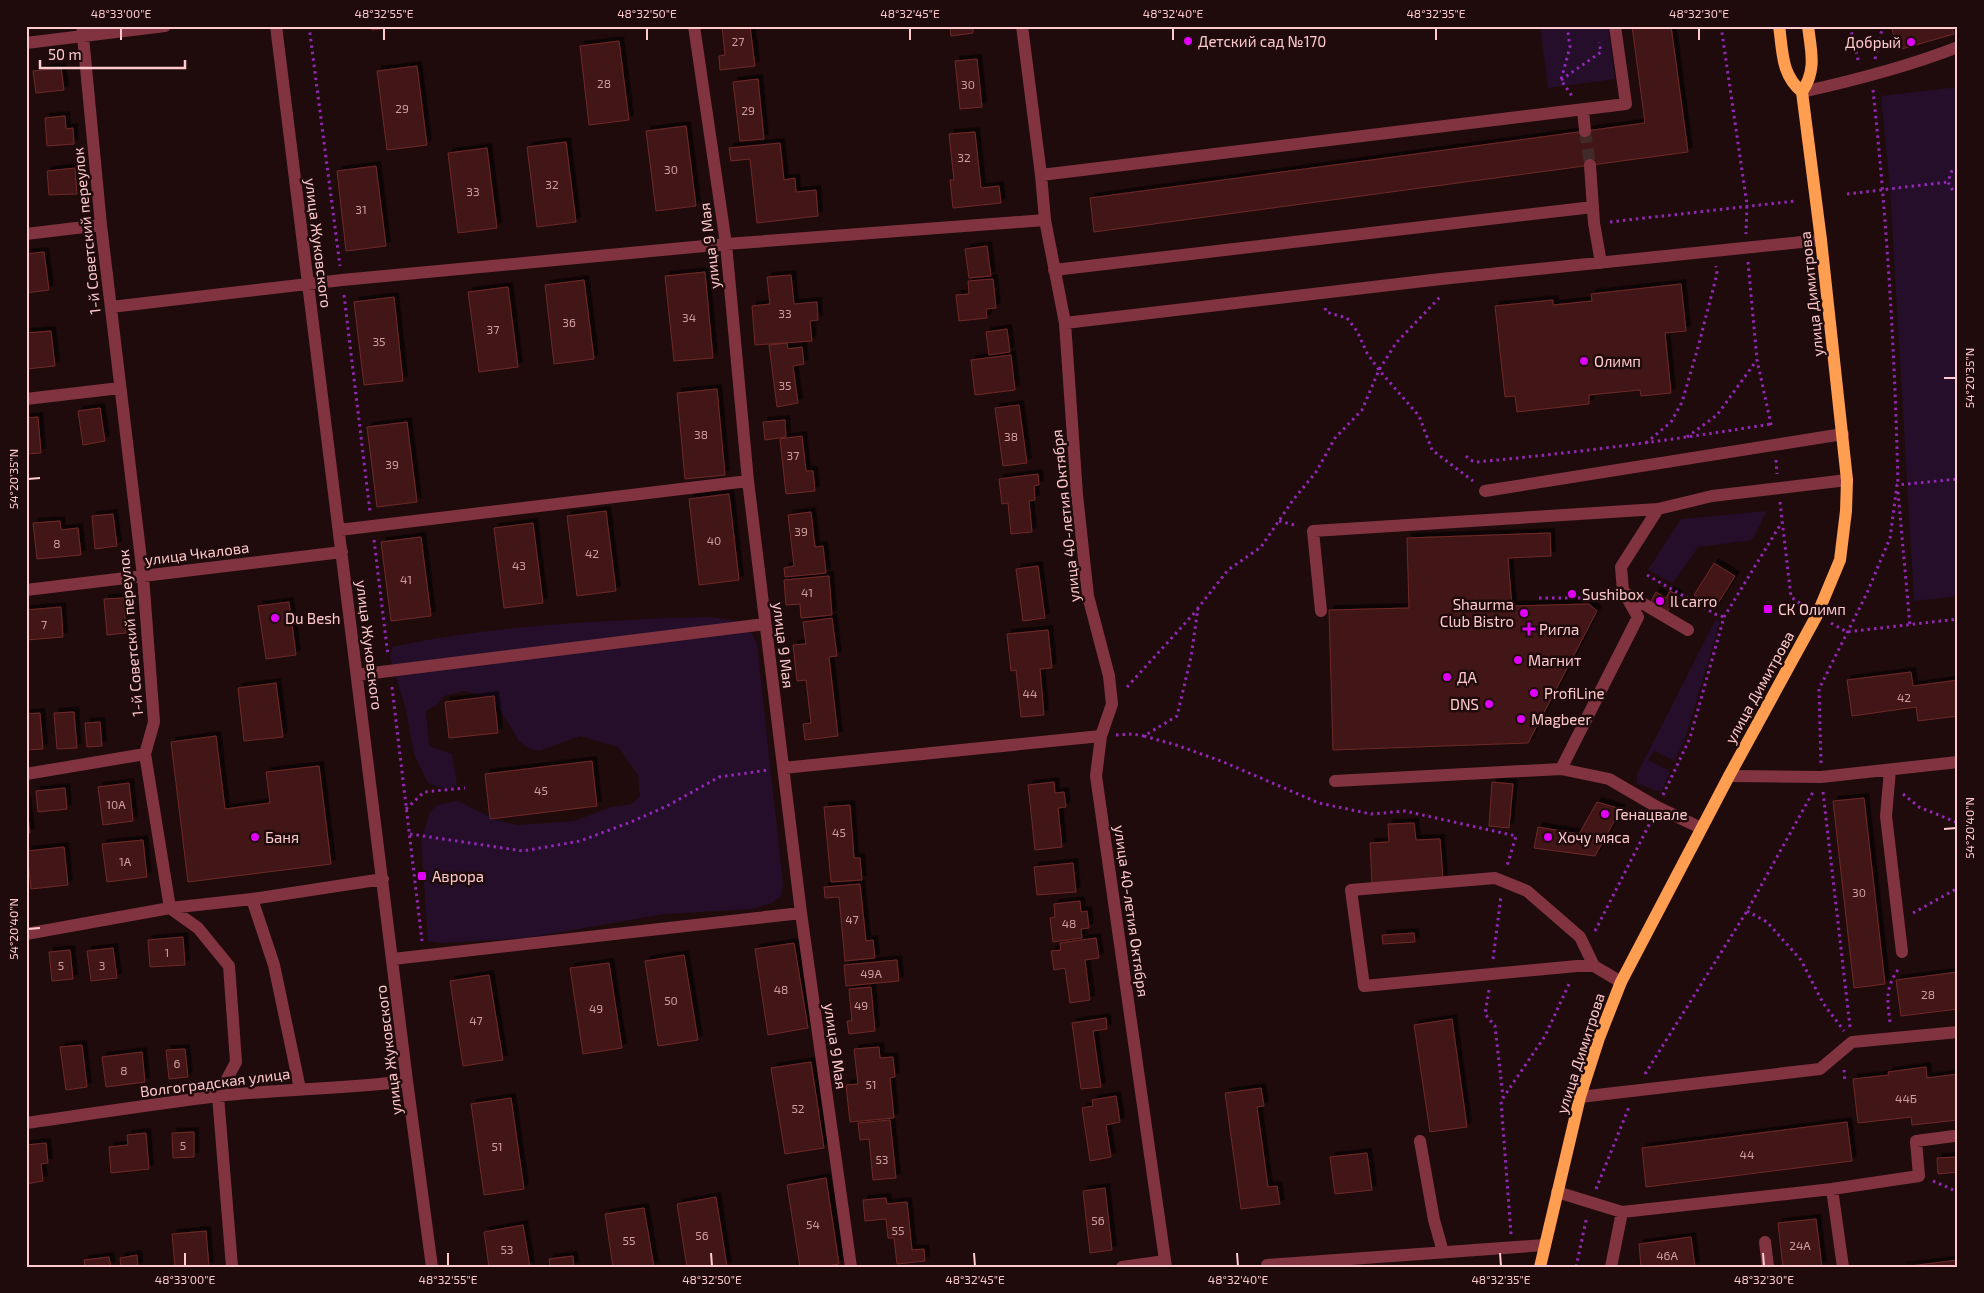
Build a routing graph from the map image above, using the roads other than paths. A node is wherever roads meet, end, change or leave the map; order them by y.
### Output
1 (165, 26) edge
2 (276, 26) edge
3 (694, 26) edge
4 (1022, 26) edge
5 (1615, 26) edge
6 (1779, 26) edge
7 (1808, 26) edge
8 (82, 31) edge
9 (26, 43) edge
10 (1958, 47) edge
11 (1802, 92) junction
12 (1583, 110) junction
13 (1585, 131) tunnel mouth
14 (1590, 165) tunnel mouth
15 (1041, 175) junction
16 (1593, 207) junction
17 (1045, 220) junction
18 (101, 225) junction
19 (26, 234) edge
20 (1821, 240) junction
21 (726, 244) junction
22 (1601, 263) junction
23 (1054, 270) junction
24 (308, 284) junction
25 (111, 307) junction
26 (1065, 323) junction
27 (120, 388) junction
28 (26, 399) edge
29 (1842, 434) junction
30 (1847, 480) junction
31 (748, 481) junction
32 (1486, 491) road end
33 (1658, 509) junction
34 (339, 530) junction
35 (342, 552) junction
36 (143, 576) junction
37 (26, 590) edge
38 (1623, 591) junction
39 (1321, 611) dead end
40 (765, 624) junction
41 (1688, 630) dead end
42 (357, 675) junction
43 (1101, 736) junction
44 (145, 754) junction
45 (1958, 762) edge
46 (783, 768) junction
47 (1561, 769) junction
48 (26, 774) edge
49 (1729, 776) junction
50 (1890, 776) junction
51 (1335, 781) dead end
52 (1701, 828) junction
53 (383, 879) junction
54 (252, 899) junction
55 (170, 908) junction
56 (801, 913) junction
57 (26, 934) edge
58 (1902, 952) road end
59 (393, 959) junction
60 (1594, 966) junction
61 (1621, 982) junction
62 (1958, 1032) edge
63 (407, 1081) junction
64 (300, 1089) junction
65 (218, 1096) junction
66 (1580, 1097) junction
67 (26, 1123) edge
68 (1954, 1136) dead end
69 (1420, 1141) dead end
70 (1832, 1189) junction
71 (1557, 1192) junction
72 (1622, 1212) junction
73 (1765, 1242) dead end
74 (1545, 1245) junction
75 (1443, 1252) junction
76 (1166, 1264) edge
77 (1267, 1266) dead end
78 (232, 1267) edge
79 (432, 1267) edge
80 (851, 1267) edge
81 (1122, 1267) edge
82 (1540, 1267) edge
83 (1611, 1267) edge
84 (1768, 1267) edge
85 (1843, 1267) edge

1 - 8 street
2 - 24 street, улица Жуковского
3 - 21 street, улица 9 Мая
4 - 15 street, улица 40-летия Октября
5 - 12 street
6 - 11 main road
7 - 11 main road
8 - 9 street
8 - 18 street, 1-й Советский переулок
10 - 11 street
11 - 20 main road, улица Димитрова
12 - 13 street
12 - 15 street
14 - 16 street
15 - 17 street, улица 40-летия Октября
16 - 22 street
16 - 23 street
17 - 21 street
17 - 23 street, улица 40-летия Октября
18 - 19 street
18 - 25 street, 1-й Советский переулок
20 - 22 street
20 - 29 main road, улица Димитрова
21 - 24 street
21 - 31 street, улица 9 Мая
22 - 26 street
23 - 26 street, улица 40-летия Октября
24 - 25 street
24 - 34 street, улица Жуковского
25 - 27 street, 1-й Советский переулок
26 - 43 street, улица 40-летия Октября
27 - 28 street
27 - 36 street, 1-й Советский переулок
29 - 30 main road, улица Димитрова
29 - 32 street
30 - 33 street
30 - 49 main road, улица Димитрова
31 - 34 street
31 - 40 street, улица 9 Мая
33 - 38 street
33 - 39 street
34 - 35 street, улица Жуковского
35 - 36 street, улица Чкалова
35 - 42 street, улица Жуковского
36 - 37 street, улица Чкалова
36 - 44 street, 1-й Советский переулок
38 - 41 street
38 - 47 street
40 - 42 street
40 - 46 street, улица 9 Мая
42 - 53 street, улица Жуковского
43 - 46 street
43 - 76 street, улица 40-летия Октября
44 - 48 street
44 - 55 street, 1-й Советский переулок
45 - 50 street
46 - 56 street, улица 9 Мая
47 - 51 street
47 - 52 street
49 - 50 street
49 - 52 main road, улица Димитрова
50 - 58 street
52 - 61 main road, улица Димитрова
53 - 54 street
53 - 59 street, улица Жуковского
54 - 55 street
54 - 64 street
55 - 57 street
55 - 65 street
56 - 59 street
56 - 80 street, улица 9 Мая
59 - 63 street, улица Жуковского
60 - 60 street
60 - 61 street
61 - 66 main road, улица Димитрова
62 - 66 street
63 - 64 street, Волгоградская улица
63 - 79 street, улица Жуковского
64 - 65 street, Волгоградская улица
65 - 67 street, Волгоградская улица
65 - 78 street
66 - 71 main road, улица Димитрова
68 - 70 street
69 - 75 street
70 - 72 street
70 - 85 street
71 - 72 street
71 - 74 main road, улица Димитрова
72 - 83 street
73 - 84 street
74 - 75 street
74 - 82 main road, улица Димитрова
75 - 77 street
76 - 81 street

